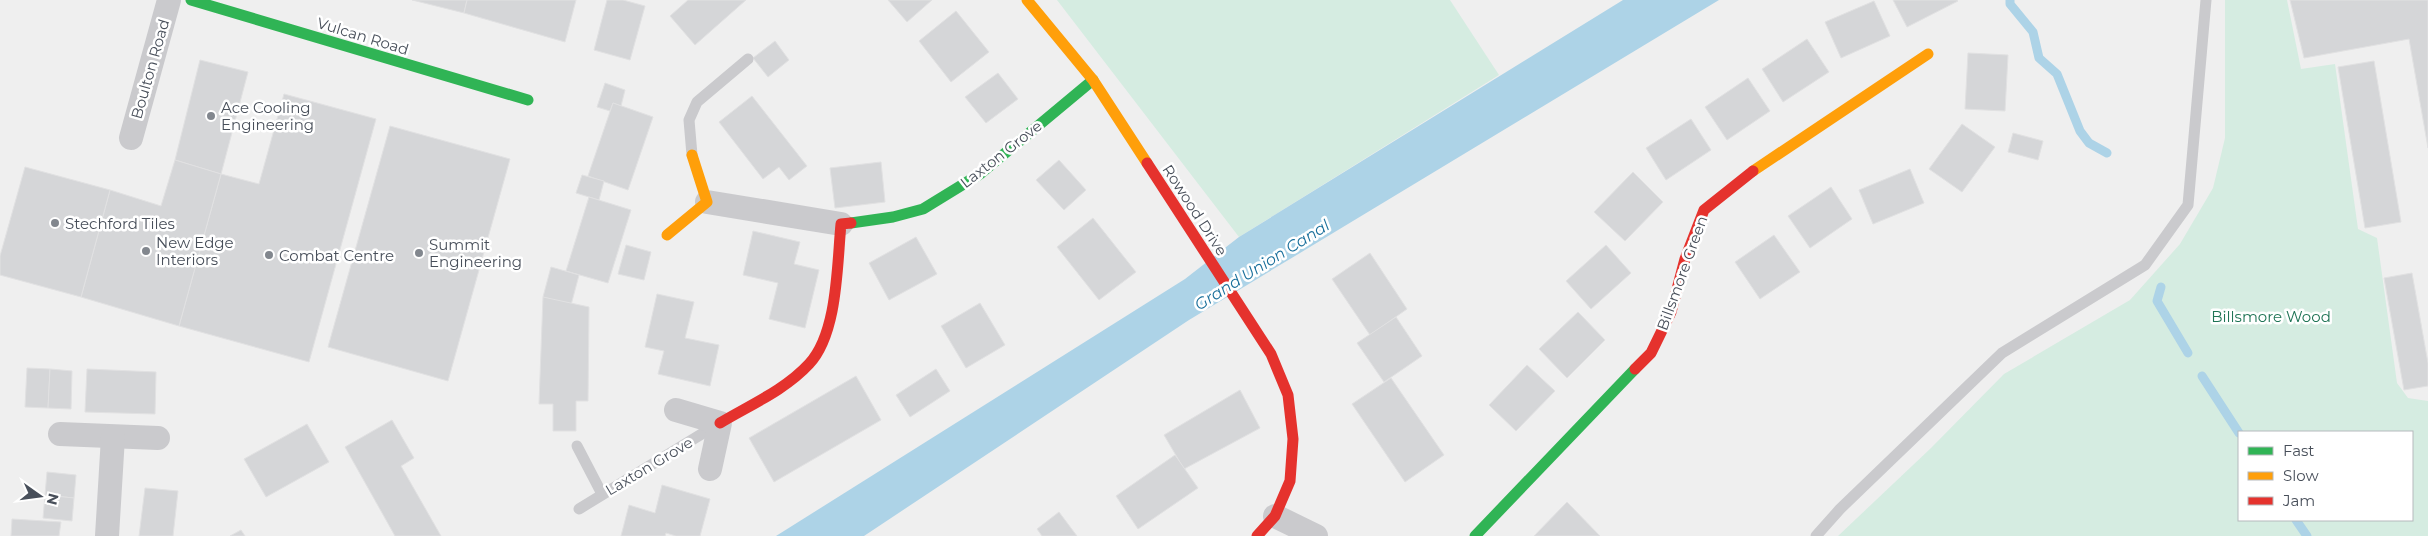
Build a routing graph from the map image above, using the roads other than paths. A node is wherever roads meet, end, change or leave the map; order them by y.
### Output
1 (169, 0) edge
2 (190, 0) edge
3 (1027, 0) edge
4 (2206, 0) edge
5 (1928, 54) dead end
6 (748, 59) dead end
7 (1093, 80) junction
8 (528, 100) dead end
9 (131, 138) dead end
10 (692, 155) joint
11 (707, 202) junction
12 (841, 224) junction
13 (667, 234) dead end
14 (676, 410) dead end
15 (720, 423) junction
16 (60, 434) dead end
17 (113, 437) junction
18 (158, 438) dead end
19 (577, 446) dead end
20 (710, 469) dead end
21 (602, 494) junction
22 (579, 509) dead end
23 (1275, 516) junction
24 (107, 536) edge
25 (1257, 536) edge
26 (1316, 536) edge
27 (1475, 536) edge
28 (1816, 536) edge

1 - 9 street, Boulton Road
2 - 8 street, Vulcan Road
3 - 7 street, Rowood Drive
4 - 28 lane
5 - 27 street, Billsmore Green
6 - 10 lane
7 - 12 street, Laxton Grove
7 - 23 street, Rowood Drive
10 - 11 street
11 - 12 street, Laxton Grove
11 - 13 street
12 - 15 street, Laxton Grove
14 - 15 street, Laxton Grove
15 - 20 street, Laxton Grove
15 - 21 lane, Laxton Grove
16 - 17 street
17 - 18 street
17 - 24 street
19 - 21 lane
21 - 22 lane, Laxton Grove
23 - 25 street, Rowood Drive
23 - 26 street

